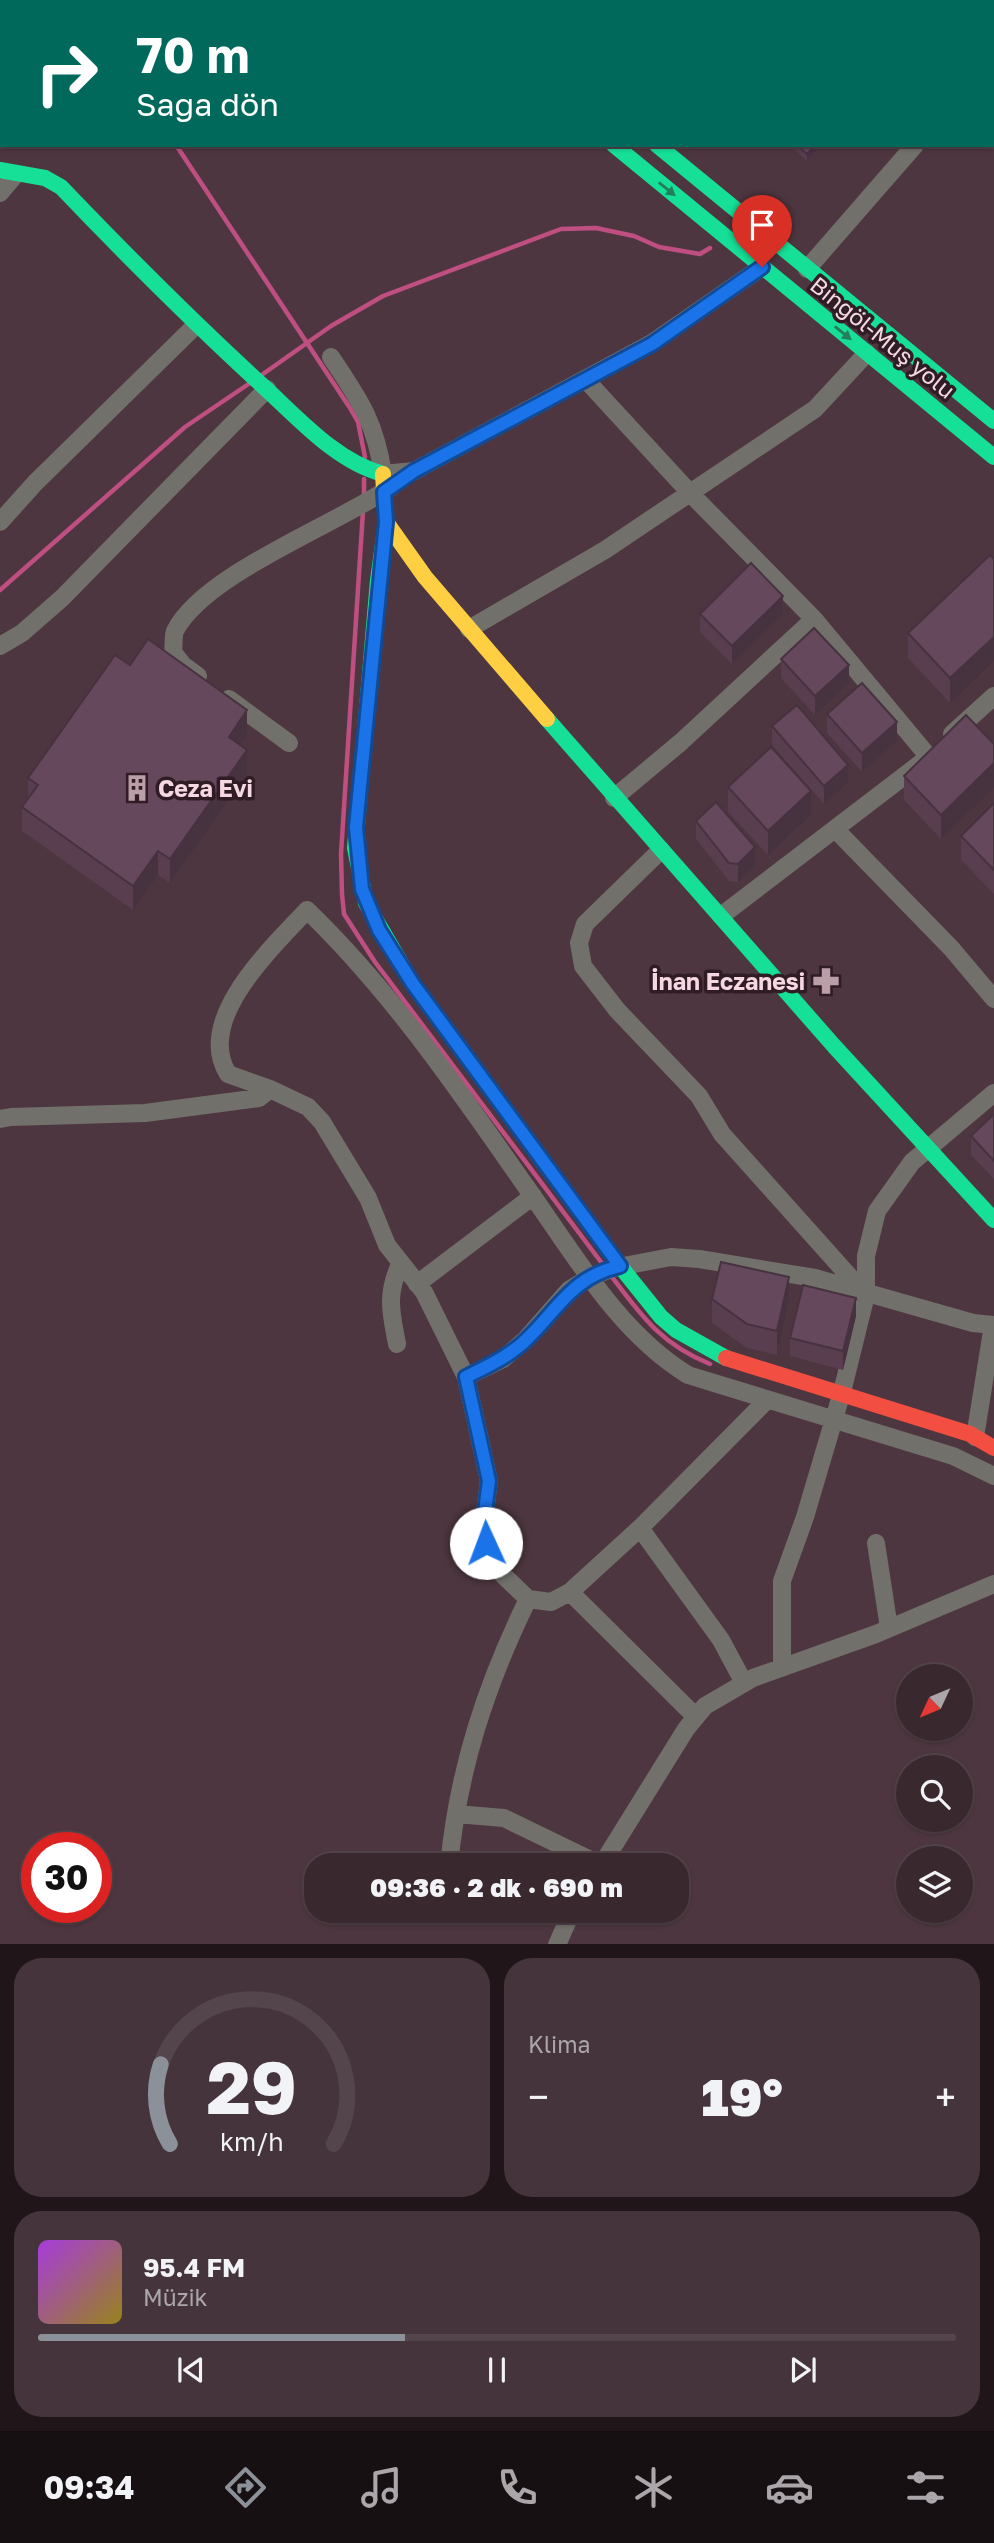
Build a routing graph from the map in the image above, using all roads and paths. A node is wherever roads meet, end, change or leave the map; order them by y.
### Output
1 (616, 147) edge
2 (659, 147) edge
3 (911, 147) edge
4 (8, 172) edge
5 (0, 193) edge
6 (762, 267) junction
7 (807, 269) junction
8 (196, 325) junction
9 (867, 353) junction
10 (331, 357) dead end
11 (586, 380) junction
12 (266, 388) junction
13 (994, 421) edge
14 (994, 457) edge
15 (377, 484) junction
16 (691, 494) junction
17 (0, 522) edge
18 (386, 522) junction
19 (814, 619) junction
20 (469, 629) junction
21 (0, 646) edge
22 (994, 696) edge
23 (289, 743) dead end
24 (928, 756) junction
25 (614, 798) junction
26 (835, 829) junction
27 (661, 850) junction
28 (721, 916) junction
29 (994, 999) edge
30 (270, 1089) junction
31 (994, 1093) edge
32 (0, 1119) edge
33 (926, 1147) junction
34 (533, 1196) junction
35 (994, 1220) edge
36 (400, 1265) junction
37 (606, 1271) junction
38 (417, 1284) junction
39 (866, 1295) junction
40 (994, 1325) edge
41 (397, 1344) dead end
42 (466, 1377) junction
43 (766, 1401) junction
44 (837, 1405) junction
45 (975, 1437) junction
46 (994, 1448) edge
47 (994, 1476) edge
48 (640, 1528) junction
49 (876, 1543) dead end
50 (992, 1588) edge
51 (569, 1592) junction
52 (528, 1599) junction
53 (888, 1628) junction
54 (782, 1668) junction
55 (744, 1683) junction
56 (696, 1717) junction
57 (456, 1814) junction
58 (451, 1853) edge
59 (575, 1853) edge
60 (609, 1853) edge
61 (563, 1923) edge
62 (557, 1944) edge

1 -> 6 main road, Bingöl-Muş yolu
2 - 7 main road, Bingöl-Muş yolu
3 - 7 street
4 - 5 street
4 - 8 main road
6 -> 9 main road, Bingöl-Muş yolu
6 - 11 street
7 - 13 main road, Bingöl-Muş yolu
8 - 12 main road
8 - 17 street
9 - 14 main road, Bingöl-Muş yolu
9 - 16 street
10 - 15 street
11 - 15 street
11 - 16 street
12 - 15 main road
12 - 21 street
15 - 18 main road
15 - 23 street
16 - 19 street
16 - 20 street
18 - 20 main road
18 - 37 main road
19 - 24 street
19 - 25 street
20 - 25 main road
22 - 24 street
24 - 26 street
25 - 27 main road
26 - 28 street
26 - 29 street
27 - 28 main road
27 - 39 street
28 - 33 main road
30 - 32 street
30 - 34 street
30 - 36 street
31 - 33 street
33 - 35 main road
33 - 39 street
34 - 37 street
34 - 38 street
36 - 38 street
36 - 41 street
37 - 39 street
37 - 42 street
37 - 43 street
37 - 44 main road
38 - 42 street
39 - 40 street
39 - 44 street
40 - 45 street
42 - 52 street
43 - 44 street
43 - 48 street
44 - 45 main road
44 - 47 street
44 - 54 street
45 - 46 main road
48 - 51 street
48 - 55 street
49 - 53 street
50 - 53 street
51 - 52 street
51 - 56 street
52 - 57 street
53 - 54 street
54 - 55 street
55 - 56 street
56 - 60 street
57 - 58 street
57 - 59 street
61 - 62 street

